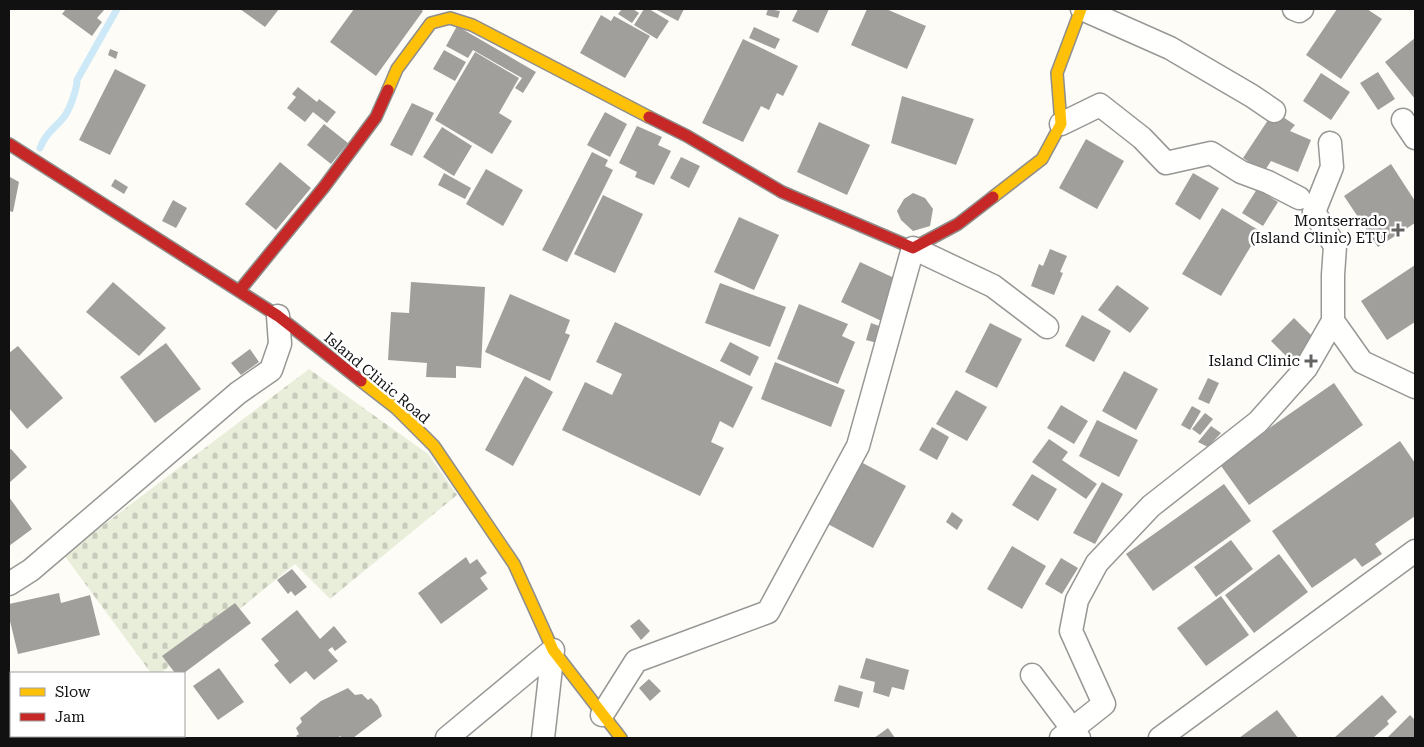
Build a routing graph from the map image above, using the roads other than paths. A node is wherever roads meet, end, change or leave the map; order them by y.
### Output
1 (1082, 9) edge
2 (1294, 9) edge
3 (1302, 9) edge
4 (1274, 111) dead end
5 (1061, 124) junction
6 (9, 144) edge
7 (1330, 144) dead end
8 (1299, 198) dead end
9 (913, 248) junction
10 (240, 290) junction
11 (278, 316) junction
12 (1333, 321) junction
13 (1047, 327) dead end
14 (1415, 387) edge
15 (1415, 551) edge
16 (9, 584) edge
17 (553, 650) junction
18 (1032, 675) dead end
19 (602, 715) junction
20 (1071, 735) edge
21 (447, 738) edge
22 (543, 738) edge
23 (621, 738) edge
24 (1160, 738) edge

1 - 4 street
1 - 5 street
2 - 3 street
5 - 8 street
5 - 9 street
6 - 10 street, Island Clinic Road
7 - 12 street
9 - 10 street
9 - 13 street
9 - 19 street
10 - 11 street, Island Clinic Road
11 - 16 street
11 - 17 street, Island Clinic Road
12 - 14 street
12 - 20 street
15 - 24 street
17 - 19 street, Island Clinic Road
17 - 21 street
17 - 22 street
18 - 20 street
19 - 23 street, Island Clinic Road

